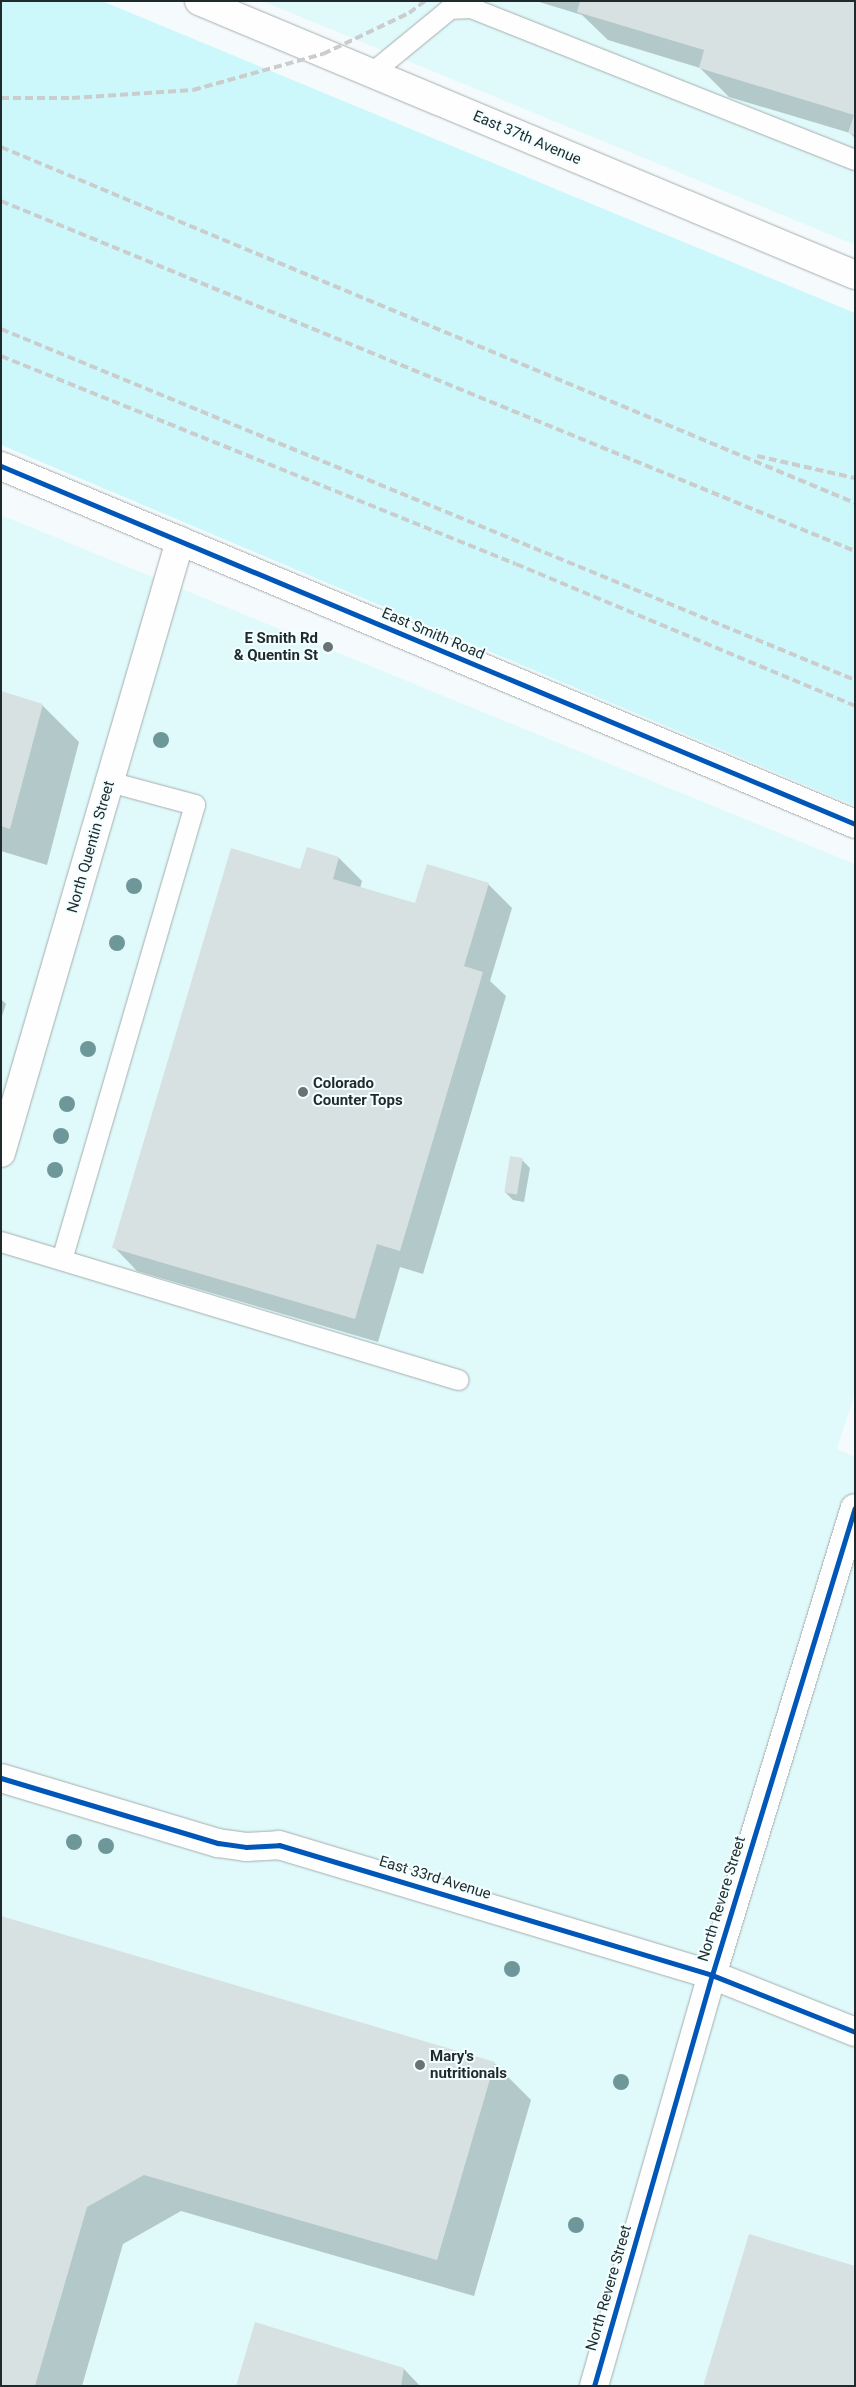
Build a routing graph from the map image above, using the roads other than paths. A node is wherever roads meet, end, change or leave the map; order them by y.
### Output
1 (214, 4) edge
2 (371, 74) junction
3 (855, 160) edge
4 (855, 274) edge
5 (1, 466) edge
6 (180, 541) junction
7 (110, 782) junction
8 (855, 824) edge
9 (1, 1153) edge
10 (1, 1242) edge
11 (62, 1260) junction
12 (459, 1380) dead end
13 (855, 1508) edge
14 (1, 1778) edge
15 (712, 1975) junction
16 (855, 2032) edge
17 (594, 2386) edge

1 - 2 street, East 37th Avenue
2 - 3 lane
2 - 4 street, East 37th Avenue
5 - 6 street, East Smith Road
6 - 7 street, North Quentin Street
6 - 8 street, East Smith Road
7 - 9 street, North Quentin Street
7 - 11 lane
10 - 11 lane
11 - 12 lane
13 - 15 street, North Revere Street
14 - 15 street, East 33rd Avenue
15 - 16 street, East 33rd Avenue
15 - 17 street, North Revere Street

